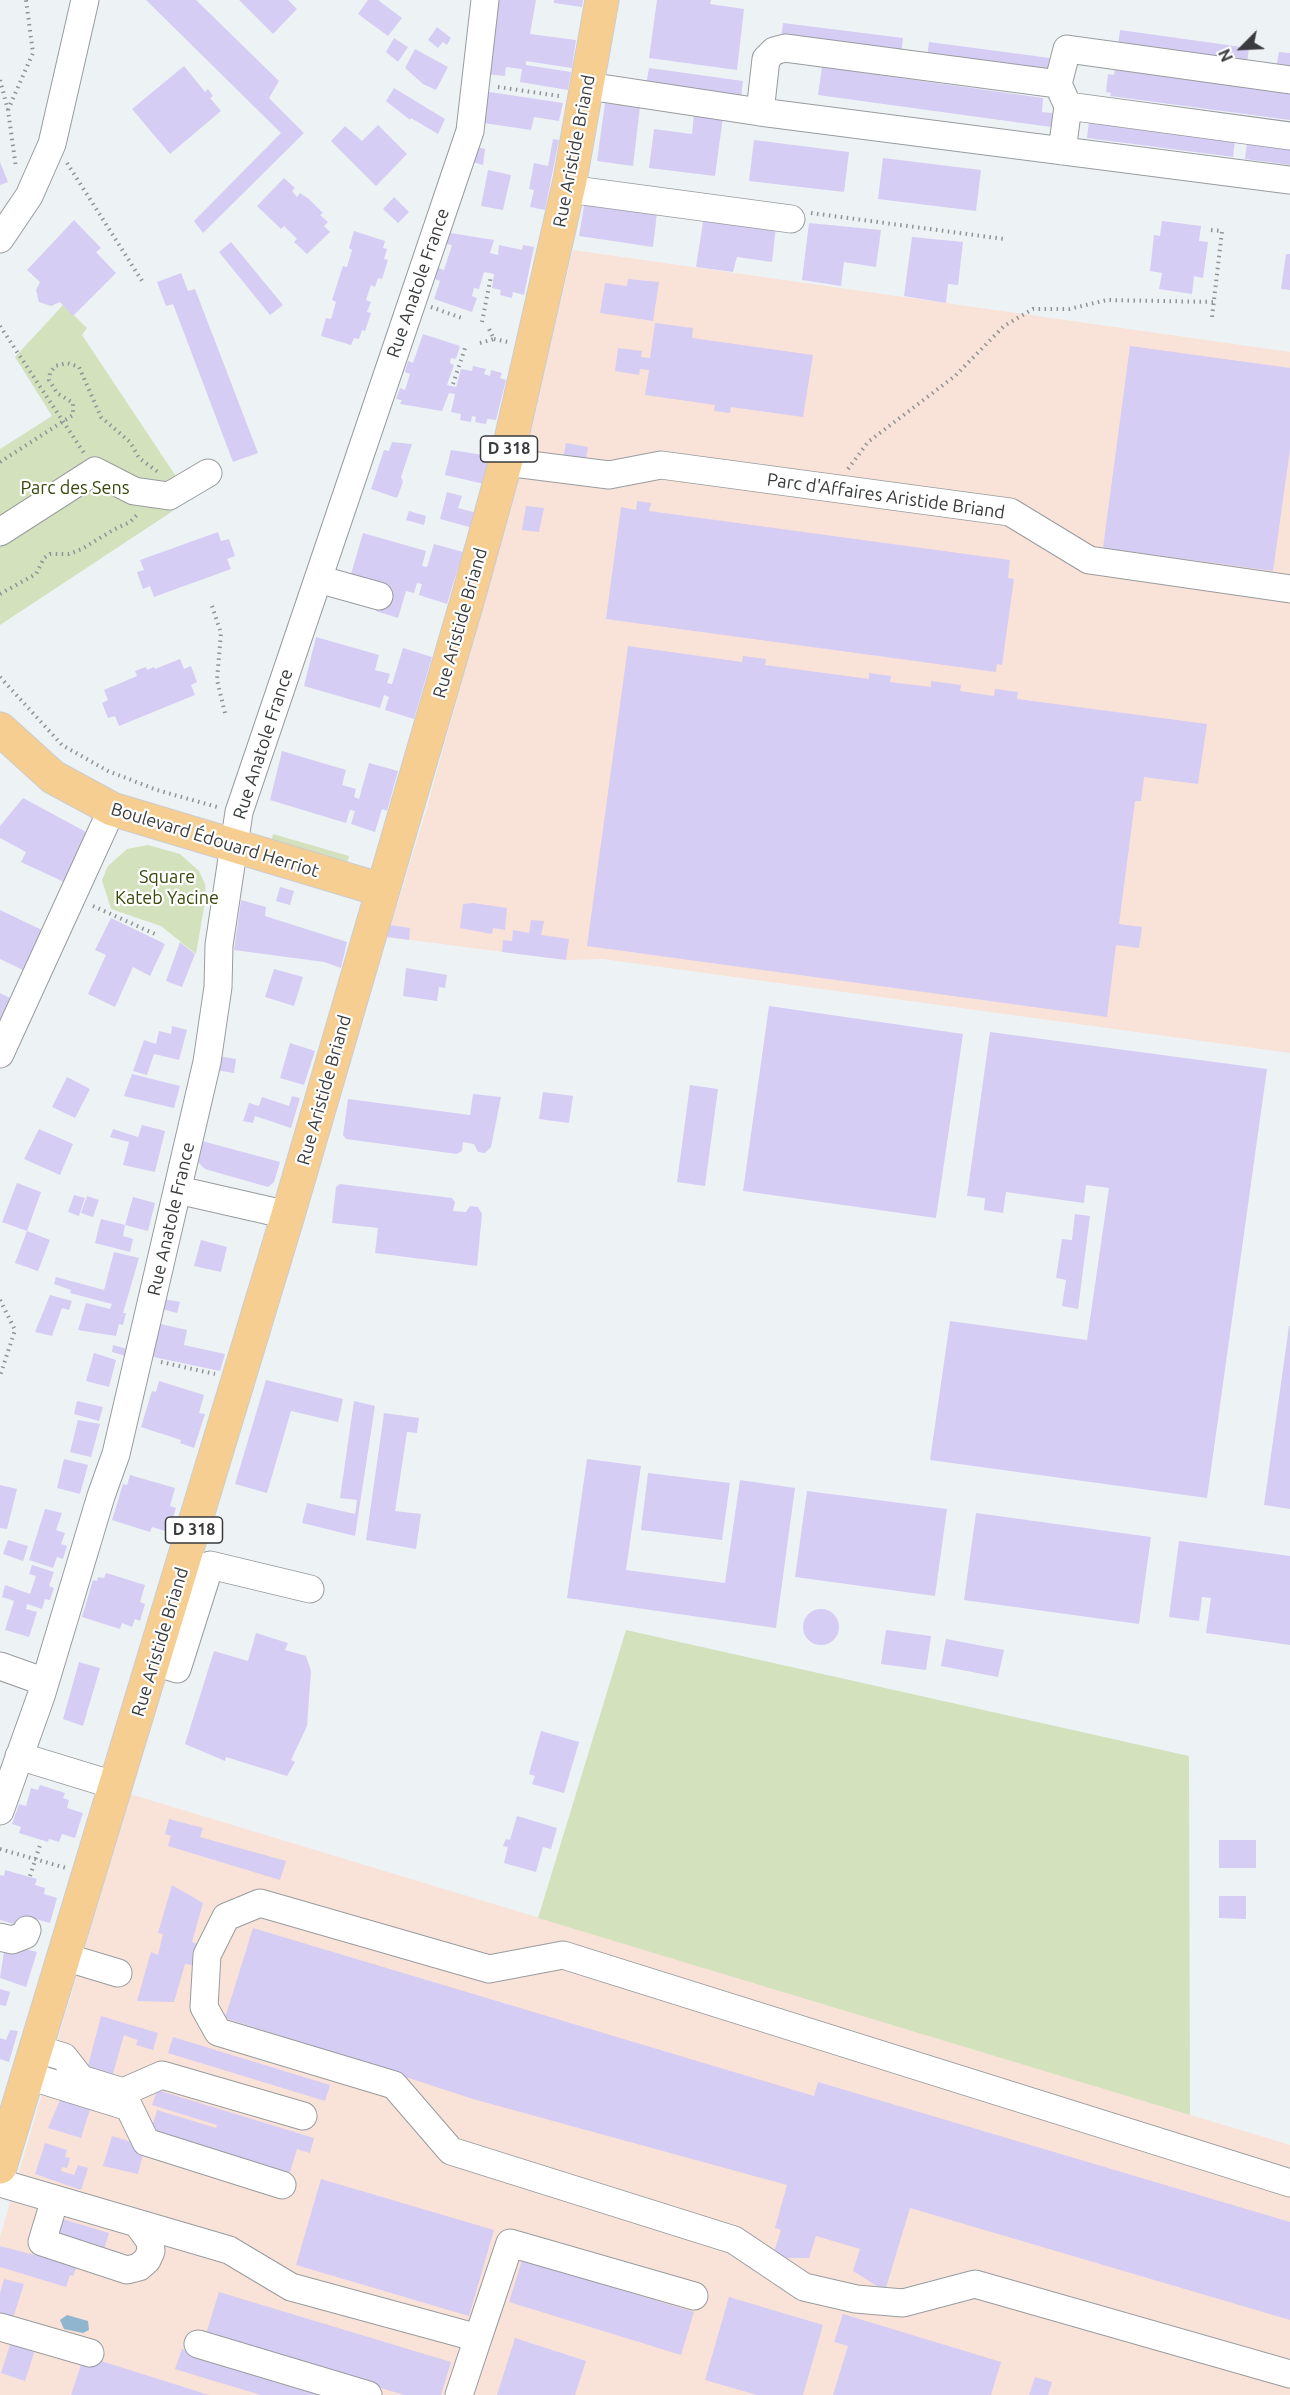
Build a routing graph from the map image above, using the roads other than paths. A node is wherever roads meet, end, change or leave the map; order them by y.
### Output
1 (85, 0) edge
2 (485, 0) edge
3 (602, 0) edge
4 (1290, 80) edge
5 (578, 92) junction
6 (1063, 95) junction
7 (760, 112) junction
8 (1290, 136) edge
9 (1062, 151) junction
10 (1290, 180) edge
11 (568, 189) junction
12 (791, 219) dead end
13 (0, 239) edge
14 (506, 462) junction
15 (208, 473) dead end
16 (0, 532) edge
17 (318, 579) junction
18 (1290, 589) edge
19 (379, 596) dead end
20 (0, 729) edge
21 (112, 809) junction
22 (232, 846) junction
23 (382, 890) junction
24 (0, 1054) edge
25 (178, 1190) junction
26 (288, 1215) junction
27 (310, 1589) dead end
28 (155, 1662) junction
29 (0, 1666) edge
30 (45, 1682) junction
31 (19, 1756) junction
32 (117, 1786) junction
33 (0, 1811) edge
34 (27, 1930) dead end
35 (0, 1937) edge
36 (64, 1957) junction
37 (118, 1973) dead end
38 (33, 2062) junction
39 (303, 2116) dead end
40 (0, 2167) edge
41 (0, 2183) edge
42 (1290, 2183) edge
43 (282, 2185) dead end
44 (55, 2199) junction
45 (137, 2223) junction
46 (694, 2296) dead end
47 (0, 2327) edge
48 (478, 2338) junction
49 (198, 2344) dead end
50 (90, 2354) dead end
51 (1290, 2374) edge
52 (368, 2395) edge
53 (459, 2395) edge

1 - 13 street
2 - 17 street, Rue Anatole France
3 - 5 main road, Rue Aristide Briand / D 318
4 - 6 street
5 - 7 street
5 - 11 main road, Rue Aristide Briand / D 318
6 - 7 street
6 - 8 street
6 - 9 street
7 - 9 street
9 - 10 street
11 - 12 street
11 - 14 main road, Rue Aristide Briand / D 318
14 - 18 street, Parc d'Affaires Aristide Briand
14 - 23 main road, Rue Aristide Briand / D 318
15 - 16 street
17 - 19 street
17 - 22 street, Rue Anatole France
20 - 21 main road, Boulevard Édouard Herriot
21 - 22 main road, Boulevard Édouard Herriot
21 - 24 street
22 - 23 main road, Boulevard Édouard Herriot
22 - 25 street, Rue Anatole France
23 - 26 main road, Rue Aristide Briand / D 318
25 - 26 street
25 - 30 street, Rue Anatole France
26 - 28 main road, Rue Aristide Briand / D 318
27 - 28 street
28 - 32 main road, Rue Aristide Briand / D 318
29 - 30 street
30 - 31 street, Rue Anatole France
31 - 32 street
31 - 33 street, Rue Anatole France
32 - 36 main road, Rue Aristide Briand / D 318
34 - 35 street
36 - 37 street
36 - 38 main road, Rue Aristide Briand / D 318
38 - 39 street
38 - 40 main road, Rue Aristide Briand / D 318
38 - 43 street
41 - 44 street
42 - 51 street
44 - 45 street
44 - 45 street
45 - 48 street
46 - 48 street
47 - 50 street
48 - 53 street
49 - 52 street

